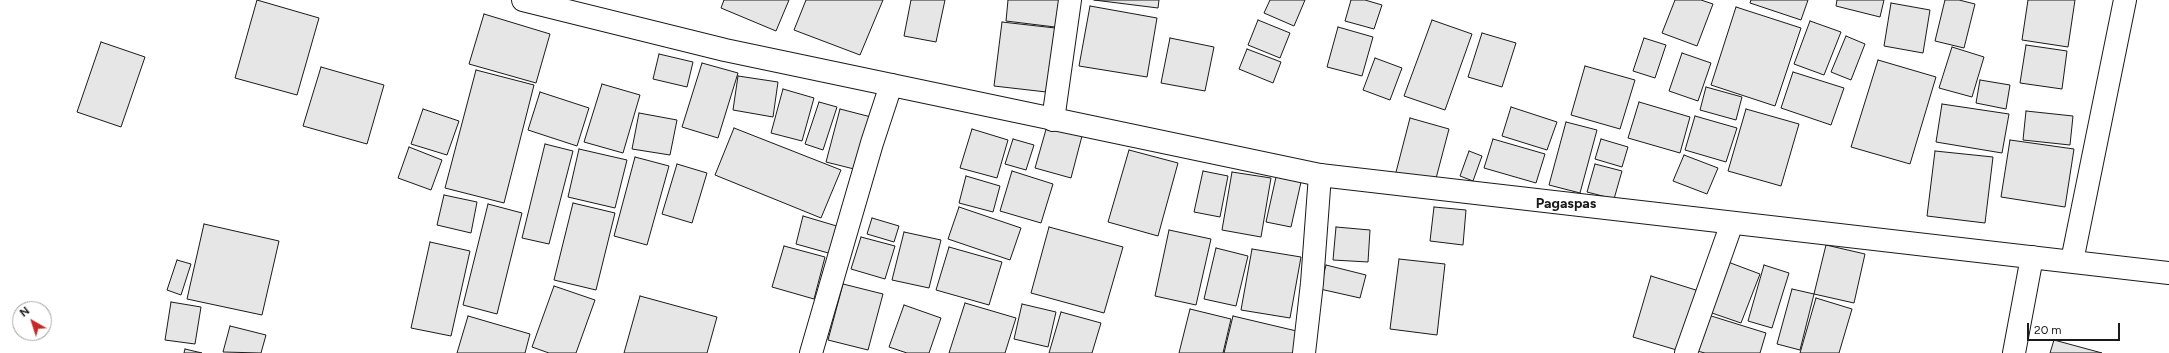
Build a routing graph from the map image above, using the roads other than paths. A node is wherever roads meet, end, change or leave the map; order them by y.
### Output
1 (522, 0) edge
2 (1070, 0) edge
3 (2125, 0) edge
4 (891, 85) junction
5 (1053, 120) junction
6 (1320, 175) junction
7 (1732, 223) junction
8 (2032, 258) junction
9 (2072, 261) junction
10 (2169, 273) edge
11 (811, 353) edge
12 (1304, 353) edge
13 (1686, 353) edge
14 (2014, 353) edge

1 - 4 main road
2 - 5 main road
3 - 9 main road
4 - 5 main road
4 - 11 main road
5 - 6 main road
6 - 7 main road
6 - 12 main road
7 - 8 main road
7 - 13 main road
8 - 9 main road
8 - 14 main road
9 - 10 main road

